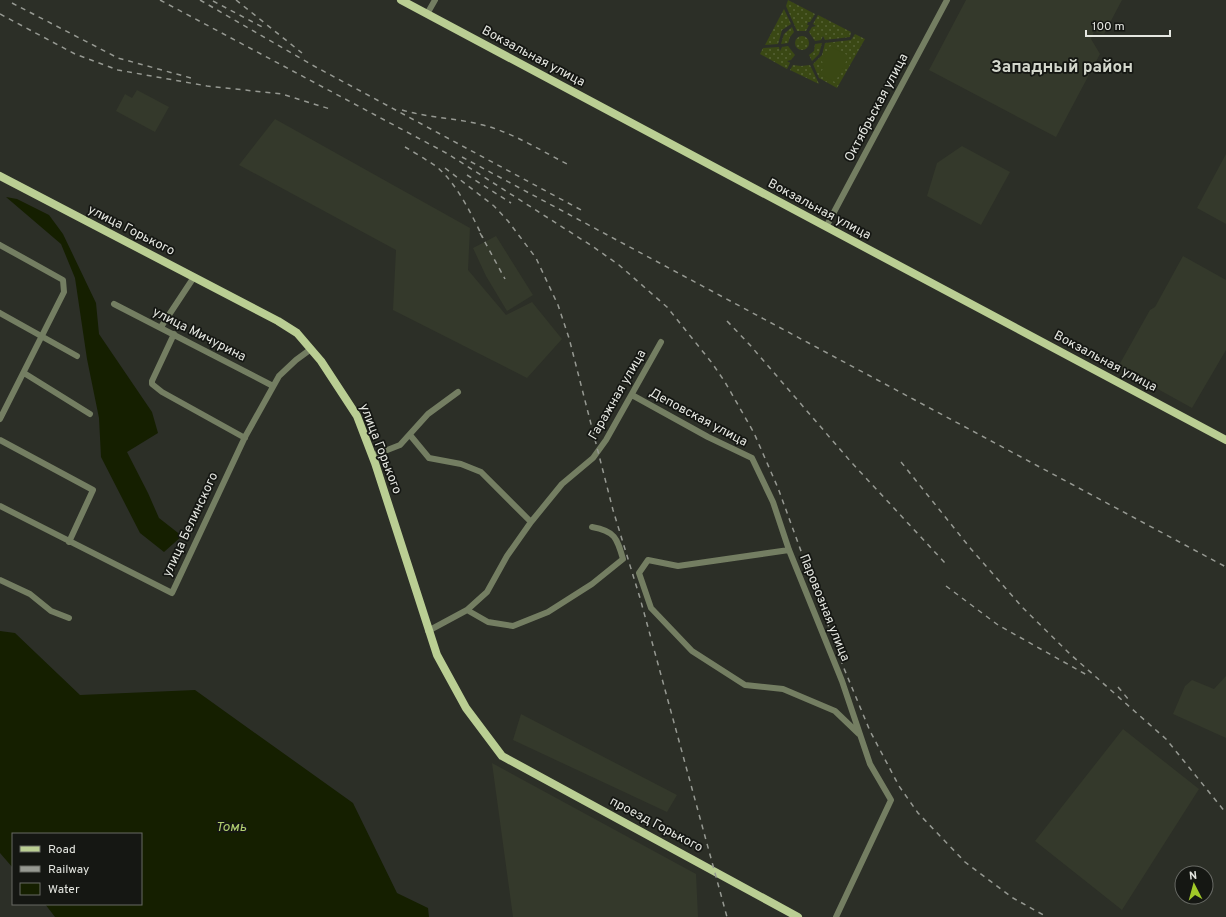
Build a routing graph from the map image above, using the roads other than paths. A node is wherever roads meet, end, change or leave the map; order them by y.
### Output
1 (400, 0) edge
2 (435, 0) edge
3 (948, 0) edge
4 (428, 14) junction
5 (0, 176) edge
6 (826, 227) junction
7 (0, 245) edge
8 (194, 277) junction
9 (114, 304) dead end
10 (0, 313) edge
11 (161, 328) junction
12 (174, 334) junction
13 (42, 336) junction
14 (662, 342) dead end
15 (311, 350) junction
16 (77, 356) dead end
17 (24, 373) junction
18 (274, 386) junction
19 (458, 392) dead end
20 (632, 395) junction
21 (90, 414) dead end
22 (0, 419) edge
23 (410, 435) junction
24 (245, 438) junction
25 (0, 440) edge
26 (1226, 440) edge
27 (372, 456) junction
28 (0, 506) edge
29 (531, 522) junction
30 (592, 527) dead end
31 (69, 542) junction
32 (789, 550) junction
33 (0, 580) edge
34 (467, 610) junction
35 (69, 618) dead end
36 (428, 631) junction
37 (860, 735) junction
38 (502, 756) joint
39 (798, 917) edge
40 (836, 917) edge

1 - 4 main road, Вокзальная улица
2 - 4 street
3 - 6 street, Октябрьская улица
4 - 6 main road, Вокзальная улица
5 - 8 main road, улица Горького
6 - 26 main road, Вокзальная улица
7 - 13 street
8 - 11 street
8 - 15 main road, улица Горького
9 - 11 street, улица Мичурина
10 - 13 street
11 - 12 street, улица Мичурина
12 - 18 street, улица Мичурина
12 - 24 street
13 - 16 street
13 - 17 street
14 - 20 street, Гаражная улица
15 - 18 street, улица Белинского
15 - 27 main road, улица Горького
17 - 21 street
17 - 22 street
18 - 24 street, улица Белинского
19 - 23 street
20 - 29 street, Гаражная улица
20 - 32 street, Деповская улица
23 - 27 street
23 - 29 street
24 - 31 street, улица Белинского
25 - 31 street
27 - 36 main road, улица Горького
28 - 31 street, улица Белинского
29 - 34 street
30 - 34 street
32 - 37 street, Паровозная улица
32 - 37 street, Паровозная улица
33 - 35 street
34 - 36 street
36 - 38 main road, улица Горького
37 - 40 street, Паровозная улица
38 - 39 main road, проезд Горького

